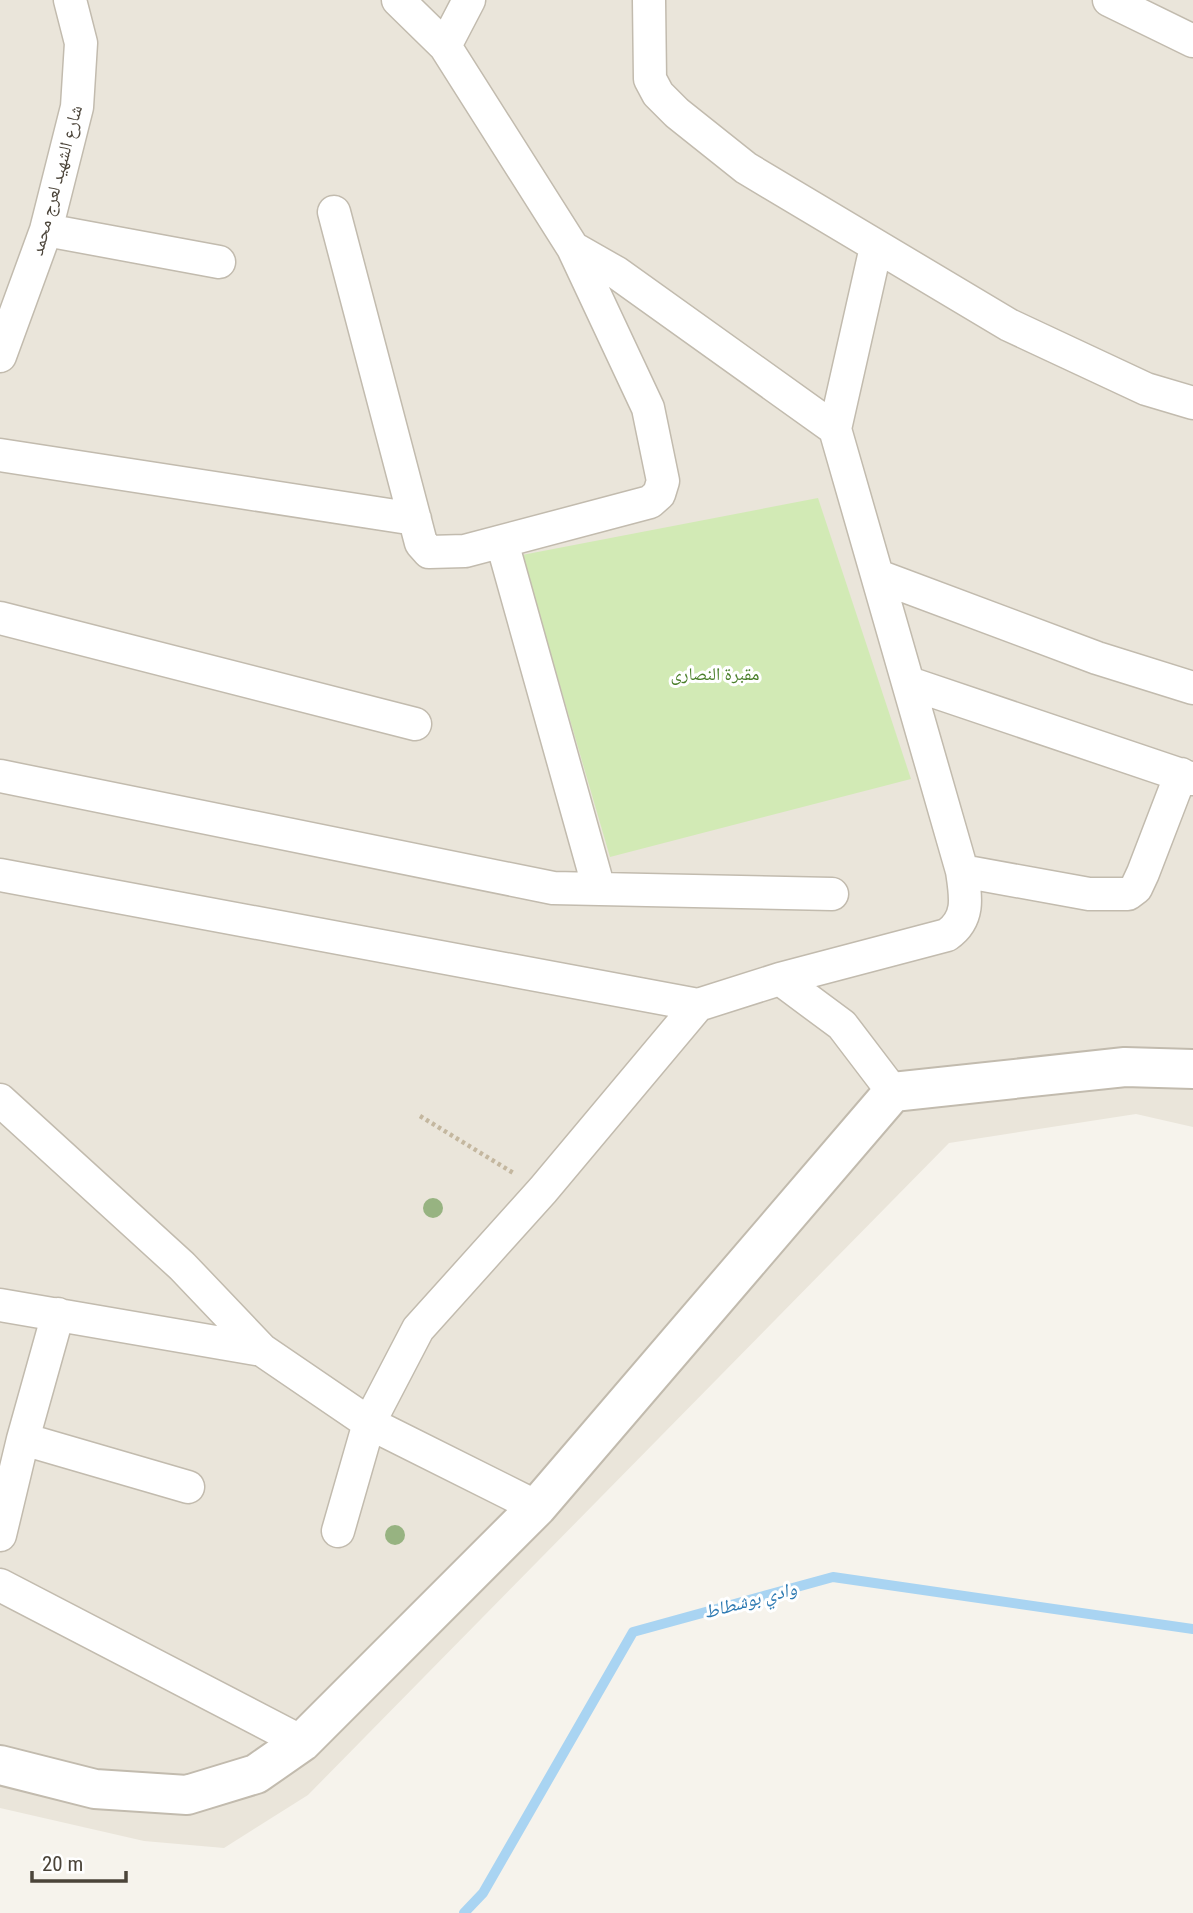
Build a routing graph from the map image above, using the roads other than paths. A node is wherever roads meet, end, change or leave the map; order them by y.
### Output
1 (70, 0) edge
2 (398, 0) edge
3 (469, 0) edge
4 (649, 0) edge
5 (1109, 0) edge
6 (1193, 41) edge
7 (445, 46) junction
8 (334, 212) dead end
9 (46, 230) junction
10 (876, 247) junction
11 (573, 248) junction
12 (219, 261) dead end
13 (0, 356) edge
14 (1193, 403) edge
15 (835, 429) junction
16 (0, 455) edge
17 (415, 519) junction
18 (502, 542) junction
19 (878, 576) junction
20 (0, 618) edge
21 (909, 683) junction
22 (1193, 688) edge
23 (415, 724) dead end
24 (0, 776) edge
25 (1187, 777) edge
26 (962, 871) junction
27 (0, 876) edge
28 (599, 889) junction
29 (832, 894) dead end
30 (780, 979) junction
31 (698, 1005) junction
32 (1193, 1069) edge
33 (894, 1092) junction
34 (0, 1100) edge
35 (0, 1305) edge
36 (58, 1314) junction
37 (262, 1350) junction
38 (369, 1423) junction
39 (23, 1439) junction
40 (188, 1487) dead end
41 (537, 1507) junction
42 (338, 1531) dead end
43 (0, 1535) edge
44 (0, 1585) edge
45 (302, 1742) junction
46 (0, 1765) edge

1 - 9 street, شارع الشهيد لعرج محمد
2 - 7 street
3 - 7 street
4 - 10 street
5 - 6 street
7 - 11 street
8 - 17 street
9 - 12 street
9 - 13 street, شارع الشهيد لعرج محمد
10 - 14 street
10 - 15 street
11 - 15 street
11 - 18 street
15 - 19 street
16 - 17 street
17 - 18 street
18 - 28 street
19 - 21 street
19 - 22 street
20 - 23 street
21 - 25 street
21 - 26 street
24 - 28 street
25 - 26 street
26 - 30 street
27 - 31 street
28 - 29 street
30 - 31 street
30 - 33 street
31 - 38 street
32 - 33 street
33 - 41 street
34 - 37 street
35 - 36 street
36 - 37 street
36 - 39 street
37 - 38 street
38 - 41 street
38 - 42 street
39 - 40 street
39 - 43 street
41 - 45 street
44 - 45 street
45 - 46 street

